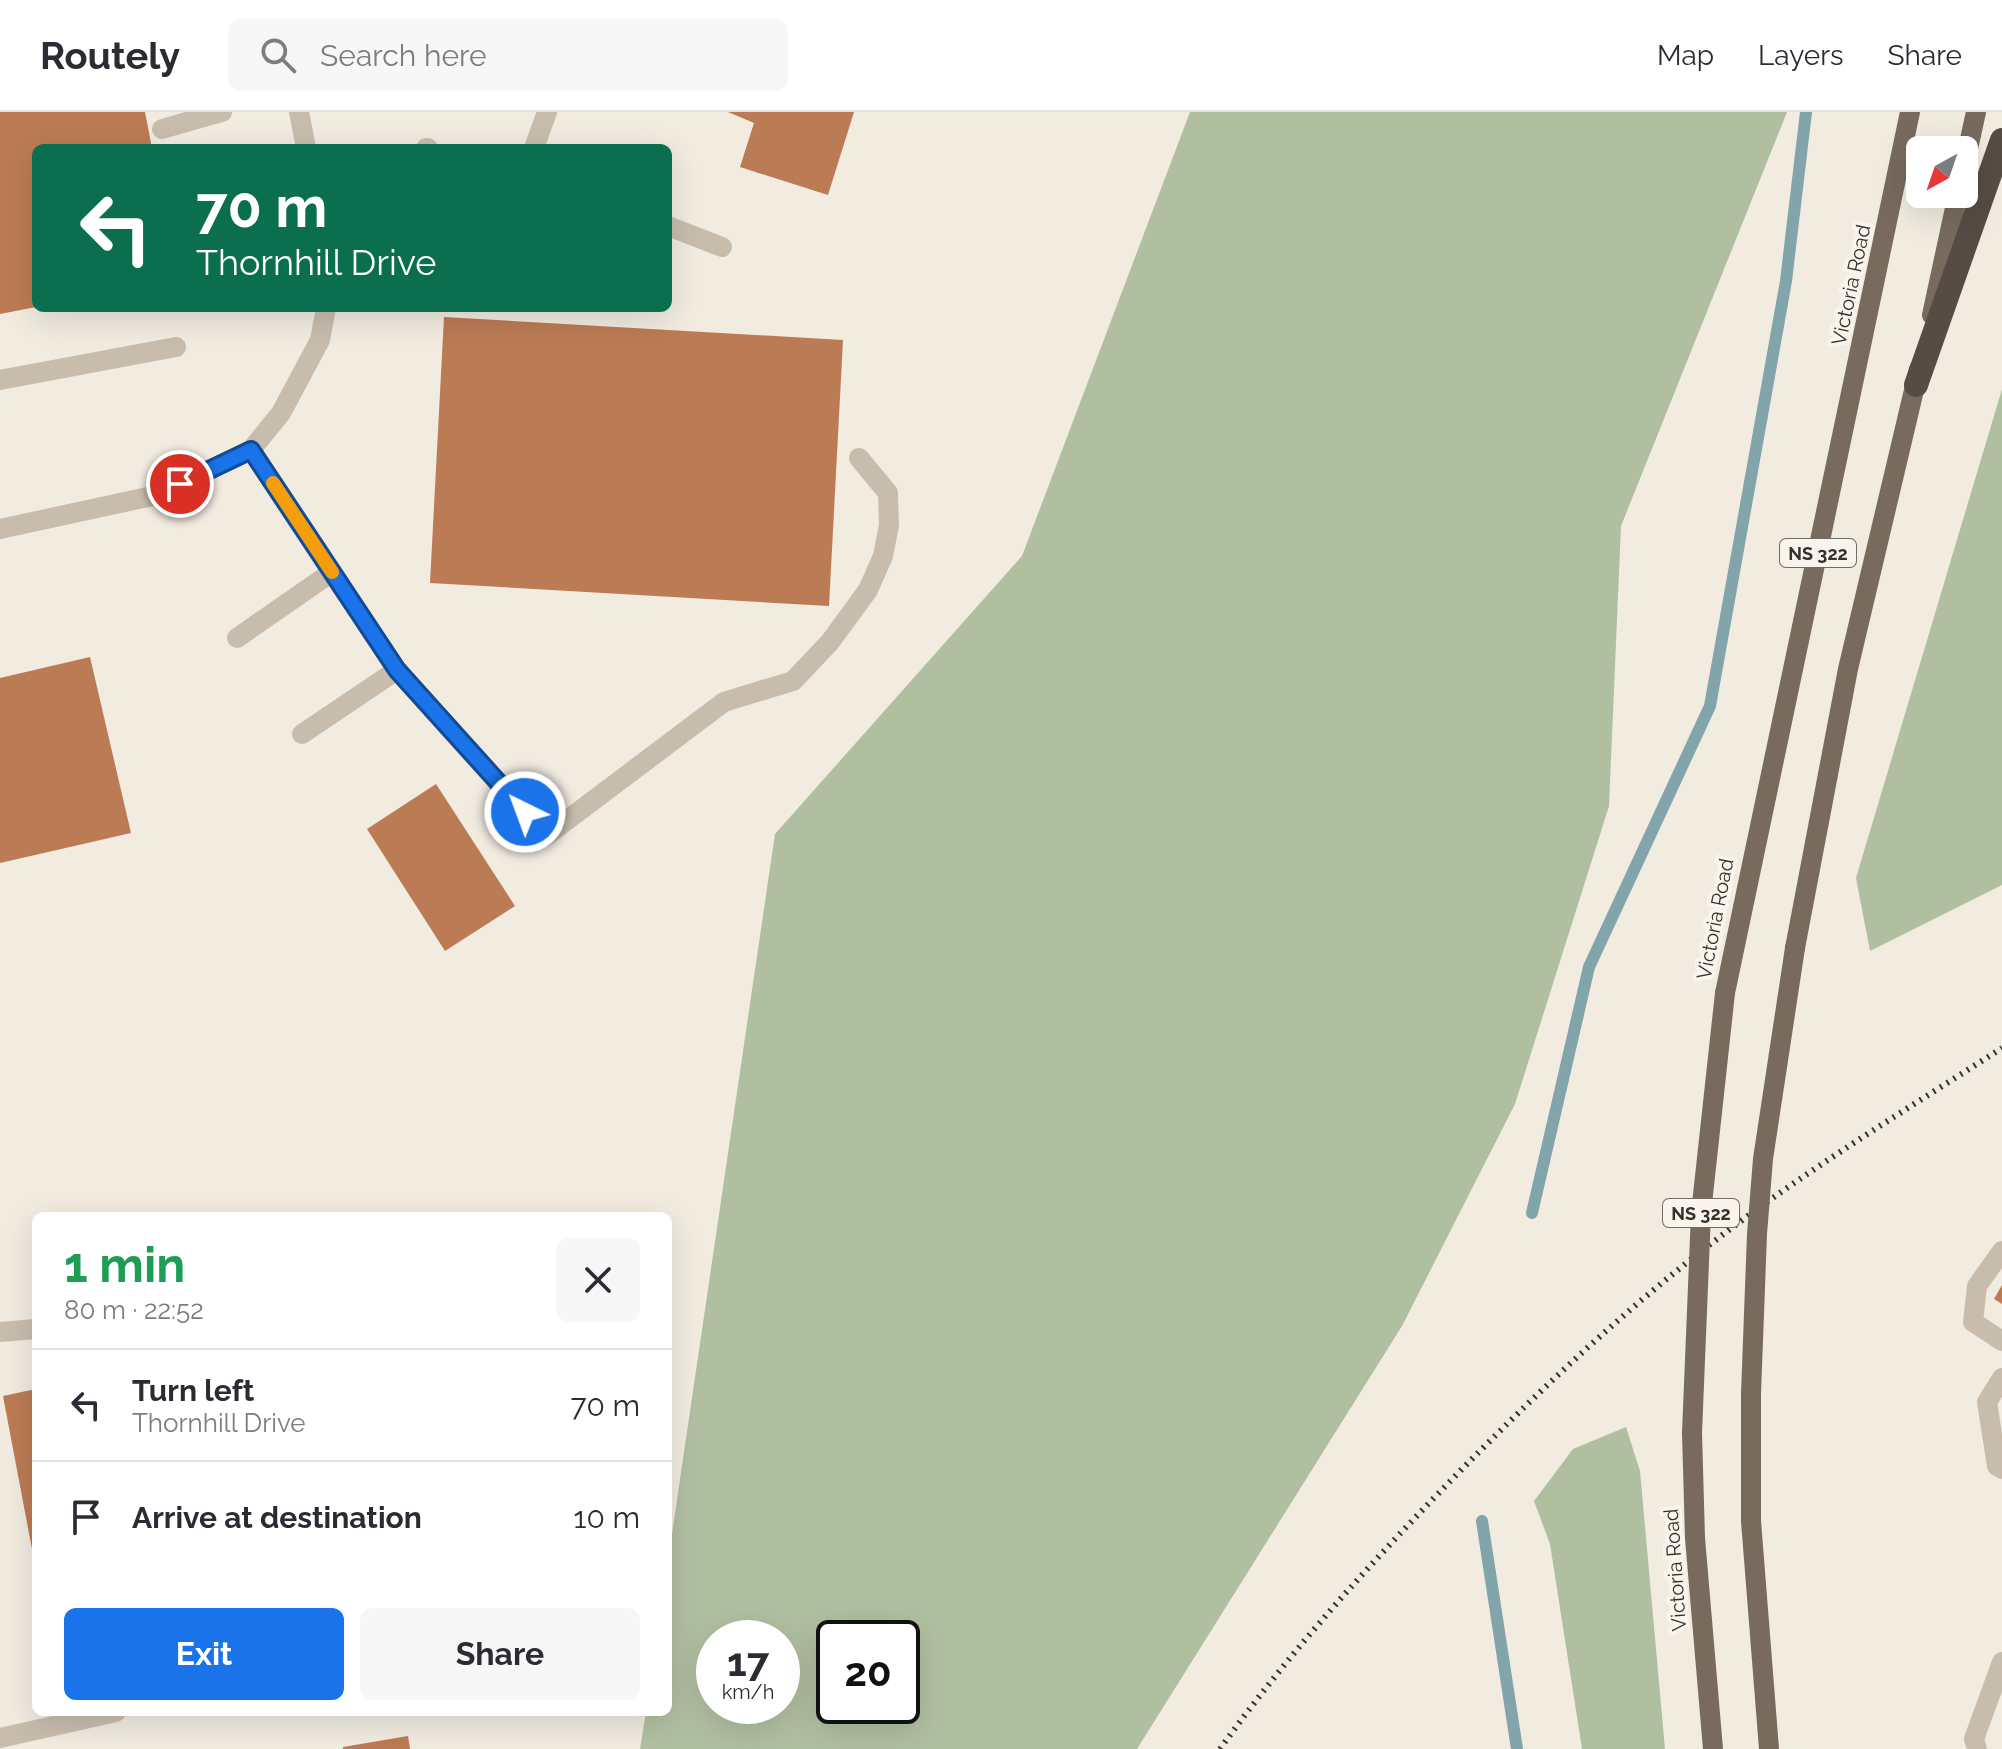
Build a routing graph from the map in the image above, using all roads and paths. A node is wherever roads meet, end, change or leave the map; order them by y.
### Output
1 (222, 112) edge
2 (299, 112) edge
3 (547, 112) edge
4 (1910, 112) edge
5 (1976, 112) edge
6 (162, 129) dead end
7 (1971, 136) edge
8 (2002, 140) edge
9 (305, 144) edge
10 (535, 144) edge
11 (1955, 208) edge
12 (672, 228) edge
13 (722, 247) dead end
14 (325, 312) edge
15 (176, 347) dead end
16 (0, 380) edge
17 (1916, 385) junction
18 (251, 450) junction
19 (859, 458) dead end
20 (0, 529) edge
21 (332, 572) junction
22 (237, 638) dead end
23 (397, 670) junction
24 (302, 734) dead end
25 (2002, 1251) edge
26 (32, 1329) edge
27 (0, 1332) edge
28 (2002, 1341) edge
29 (2002, 1378) edge
30 (2002, 1469) edge
31 (2002, 1662) edge
32 (98, 1716) edge
33 (0, 1738) edge
34 (1713, 1749) edge
35 (1769, 1749) edge
36 (1977, 1749) edge

1 - 6 street
2 - 9 street
3 - 10 street
4 - 34 main road, Victoria Road / NS 322, bridge
5 - 7 main road
8 - 17 highway
11 - 17 main road, NS 322
12 - 13 street
14 - 18 street
15 - 16 street
17 - 35 main road, NS 322, bridge
18 - 20 street
18 - 21 street
19 - 23 street
21 - 22 street
21 - 23 street
23 - 24 street
25 - 28 street
26 - 27 street
29 - 30 street
31 - 36 street
32 - 33 street

